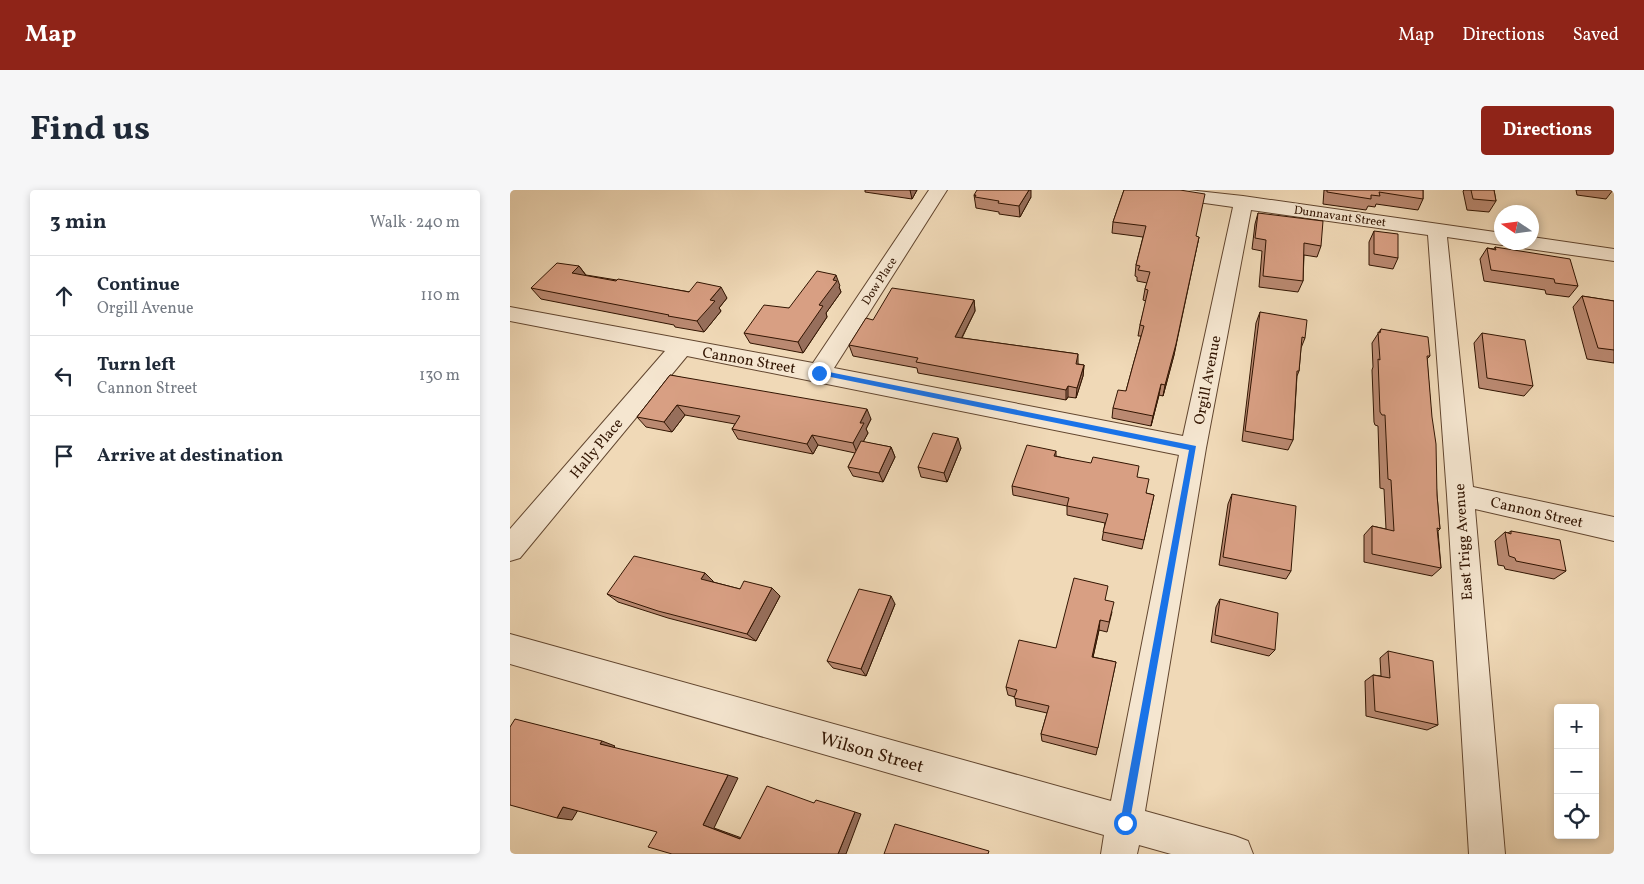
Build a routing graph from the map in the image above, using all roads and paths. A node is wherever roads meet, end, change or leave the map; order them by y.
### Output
1 (938, 190) edge
2 (1148, 190) edge
3 (1243, 202) junction
4 (1437, 230) junction
5 (1494, 238) edge
6 (1539, 244) edge
7 (1614, 256) edge
8 (510, 314) edge
9 (682, 348) junction
10 (819, 373) junction
11 (1193, 448) junction
12 (1460, 495) junction
13 (1614, 529) edge
14 (510, 549) edge
15 (510, 649) edge
16 (1122, 838) edge
17 (1235, 854) edge
18 (1486, 854) edge

1 - 10 street, Dow Place
2 - 3 street, Dunnavant Street
3 - 4 street, Dunnavant Street
3 - 11 street, Orgill Avenue
4 - 5 street, Dunnavant Street
4 - 12 street, East Trigg Avenue
6 - 7 street
8 - 9 street, Cannon Street
9 - 10 street, Cannon Street
9 - 14 street, Hally Place
10 - 11 street, Cannon Street
11 - 16 street, Orgill Avenue
12 - 13 street, Cannon Street
12 - 18 street, East Trigg Avenue
15 - 16 street, Wilson Street
16 - 17 street, Wilson Street

